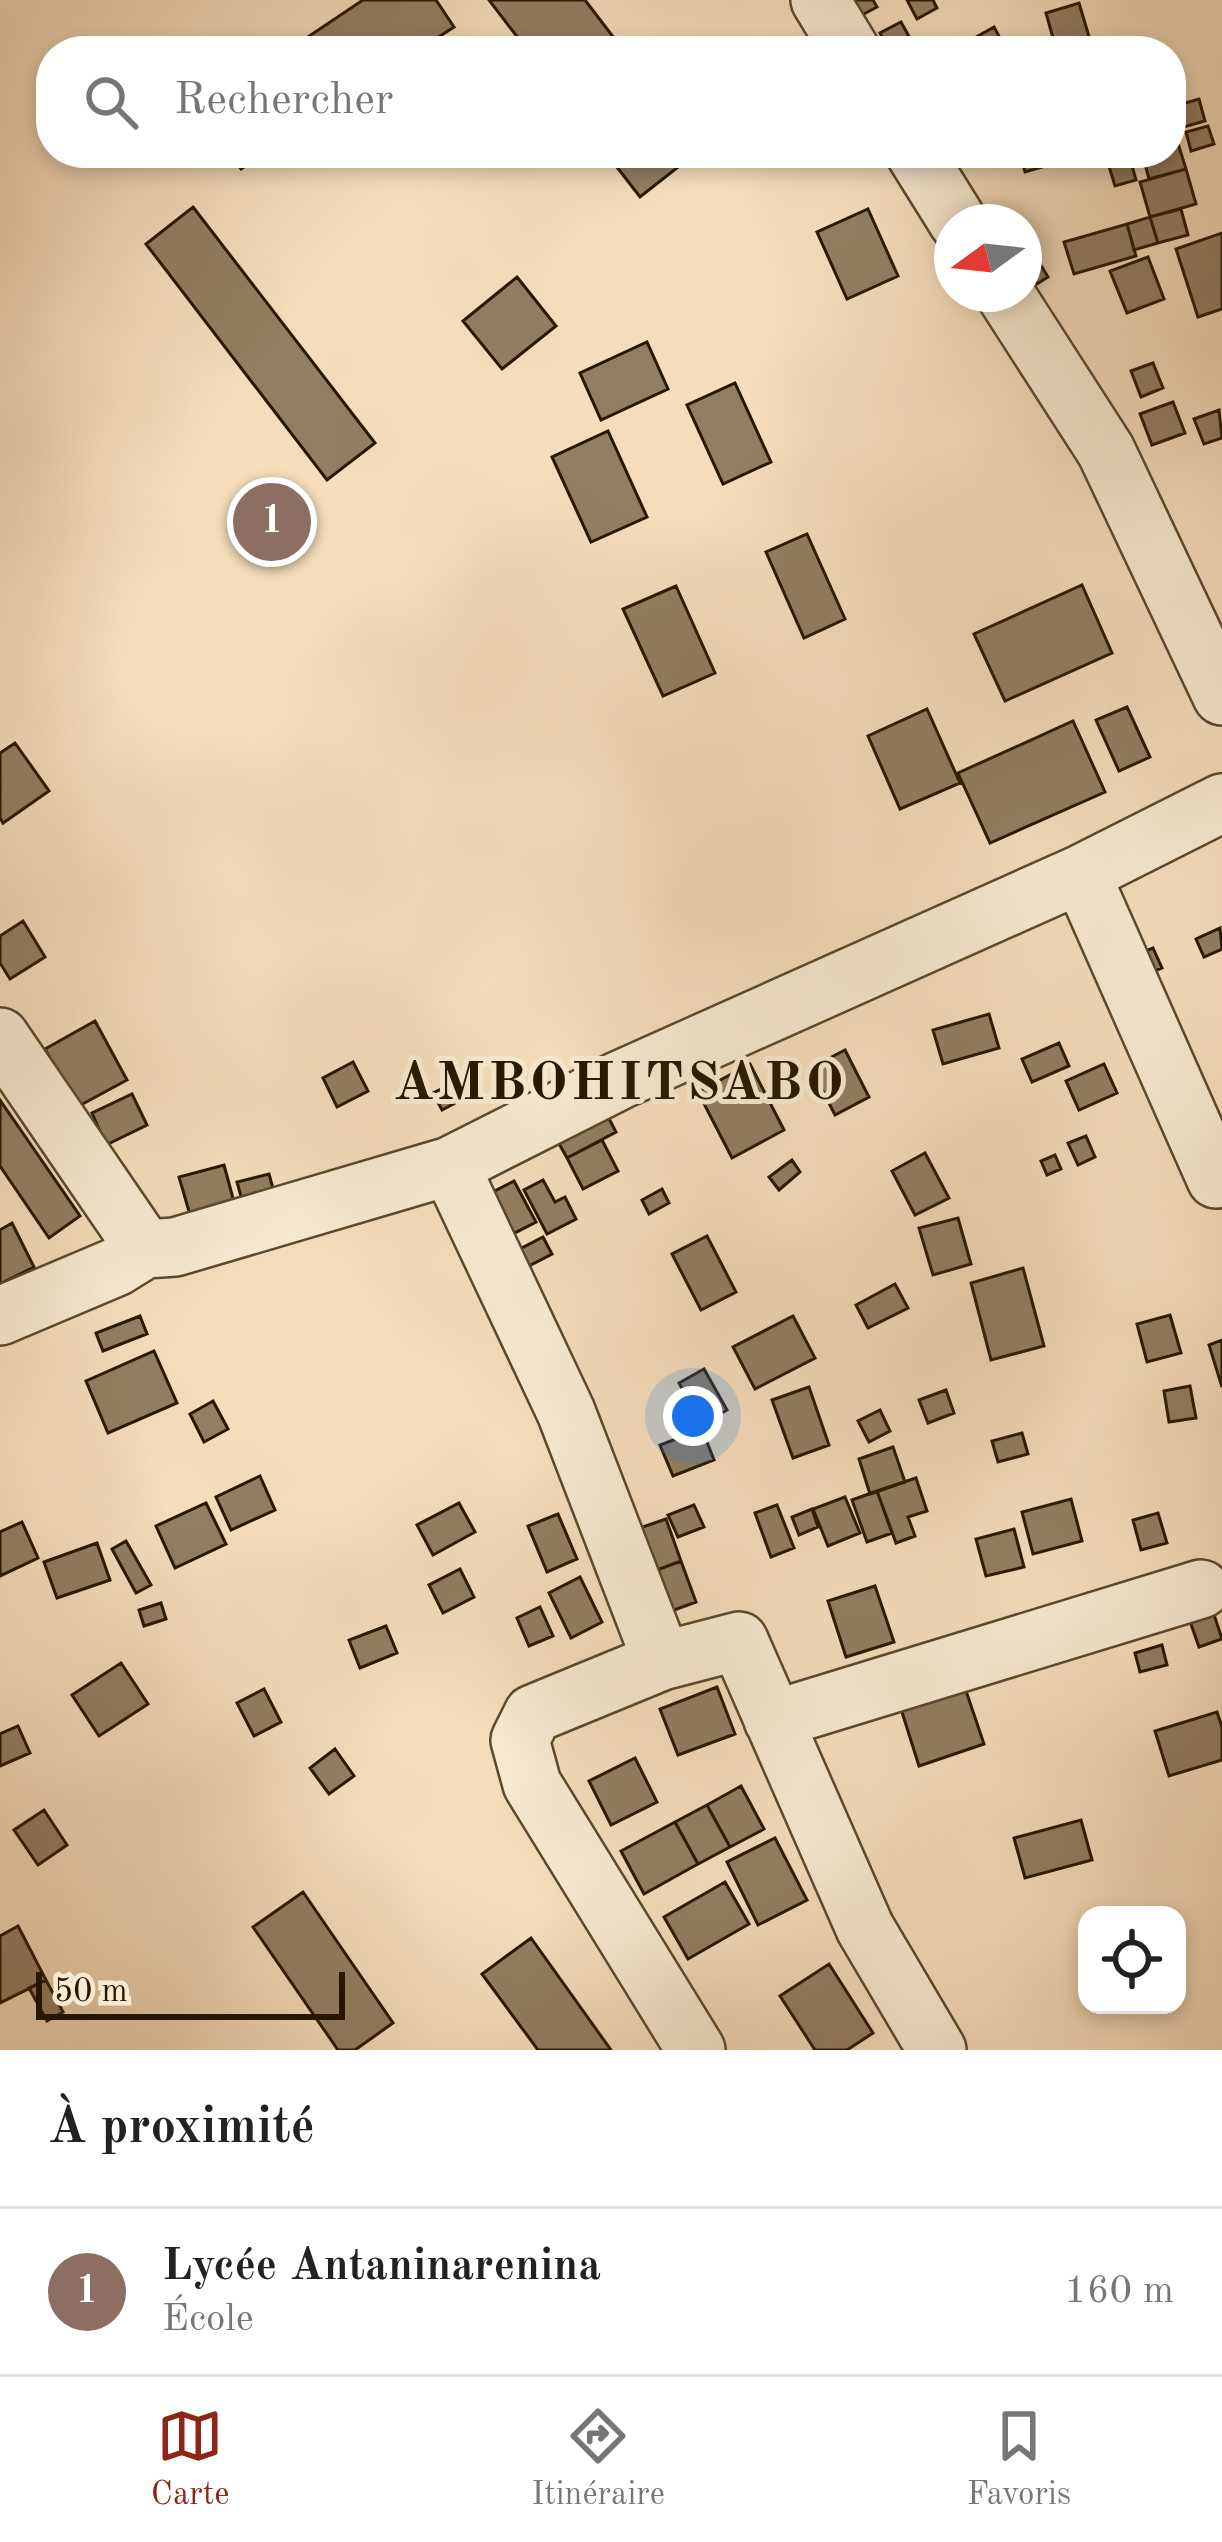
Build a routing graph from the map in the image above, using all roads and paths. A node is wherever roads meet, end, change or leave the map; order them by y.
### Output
1 (820, 0) edge
2 (842, 36) edge
3 (924, 168) edge
4 (947, 204) edge
5 (1017, 312) edge
6 (1222, 696) edge
7 (1222, 803) edge
8 (1081, 874) junction
9 (0, 1037) edge
10 (450, 1166) junction
11 (1216, 1179) dead end
12 (145, 1249) junction
13 (0, 1316) edge
14 (1201, 1589) dead end
15 (662, 1661) junction
16 (773, 1720) junction
17 (697, 2050) edge
18 (937, 2050) edge

1 - 2 street
3 - 4 street
5 - 6 street
7 - 8 street
8 - 10 street
8 - 11 street
9 - 12 street
10 - 12 street
10 - 15 street
12 - 13 street
14 - 16 street
15 - 16 street
15 - 17 street
16 - 18 street

